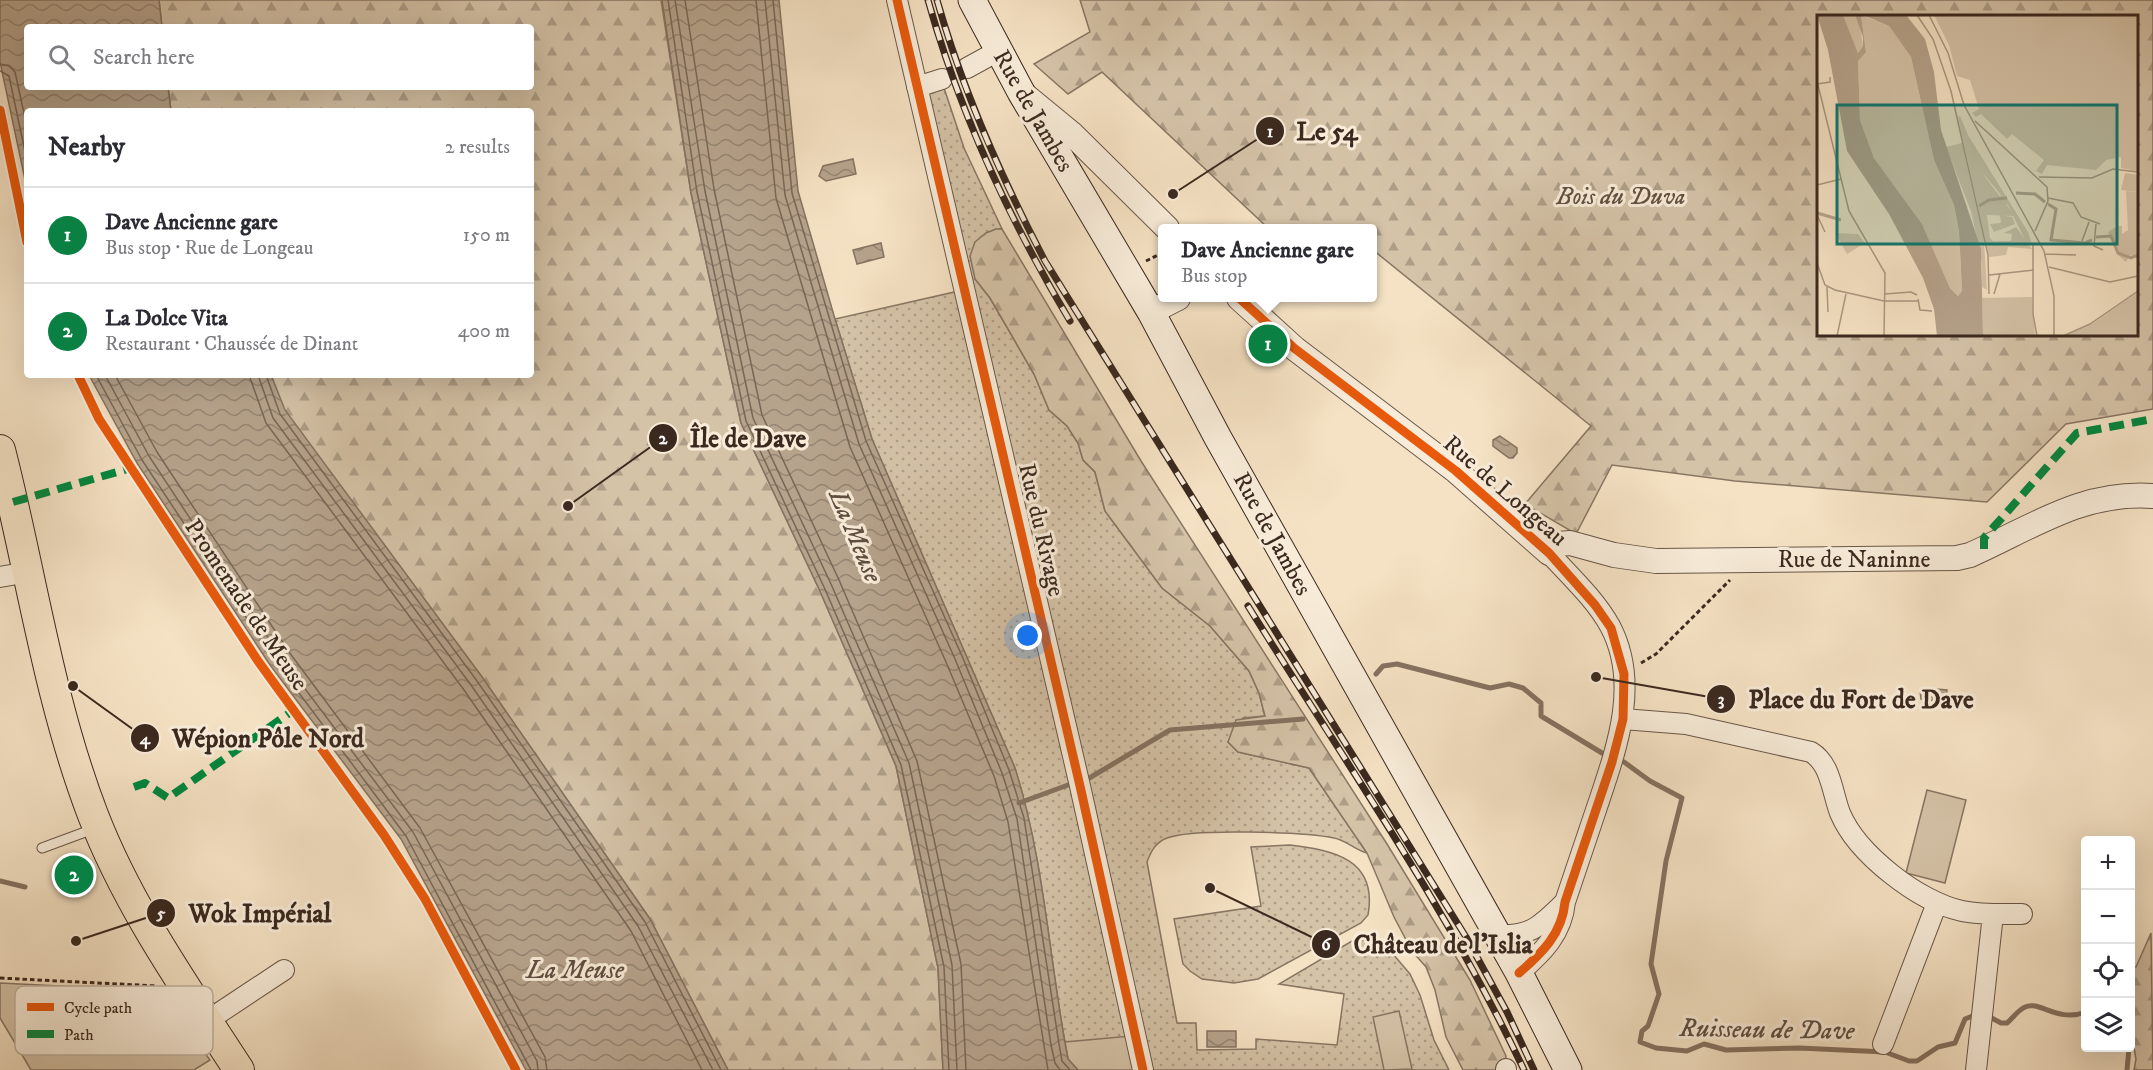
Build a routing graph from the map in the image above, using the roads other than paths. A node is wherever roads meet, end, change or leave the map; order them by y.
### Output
1 (897, 0) edge
2 (972, 0) edge
3 (998, 51) junction
4 (968, 68) dead end
5 (942, 79) dead end
6 (917, 87) junction
7 (1021, 92) junction
8 (1163, 224) edge
9 (1169, 302) edge
10 (1244, 302) edge
11 (1150, 312) junction
12 (0, 450) edge
13 (2153, 496) edge
14 (1549, 553) junction
15 (29, 572) junction
16 (0, 577) edge
17 (1623, 719) junction
18 (98, 828) junction
19 (42, 848) dead end
20 (1565, 902) junction
21 (1936, 903) junction
22 (1993, 914) junction
23 (2022, 914) dead end
24 (1496, 935) junction
25 (284, 970) dead end
26 (1519, 973) junction
27 (186, 986) edge
28 (213, 1017) edge
29 (213, 1030) edge
30 (1882, 1044) dead end
31 (239, 1070) edge
32 (1143, 1070) edge
33 (1568, 1070) edge
34 (1976, 1070) edge

1 - 6 street, Rue du Rivage
2 - 3 main road, Rue de Jambes
3 - 4 street
3 - 7 main road, Rue de Jambes
5 - 6 street
6 - 32 street, Rue du Rivage
7 - 8 street
7 - 11 main road, Rue de Jambes
9 - 11 street
10 - 14 street, Rue de Longeau
11 - 24 main road, Rue de Jambes
12 - 15 main road
13 - 14 street, Rue de Naninne
14 - 17 street, Rue de Longeau
15 - 16 street
15 - 18 main road
17 - 20 street, Rue de Longeau
17 - 21 street
18 - 19 lane
18 - 27 main road
20 - 24 street, Rue de Longeau
20 - 26 street, Rue de Longeau
21 - 22 street
21 - 30 street
22 - 23 street
22 - 34 street
24 - 26 main road, Rue de Jambes
25 - 28 street
26 - 33 main road, Rue de Jambes
29 - 31 main road

